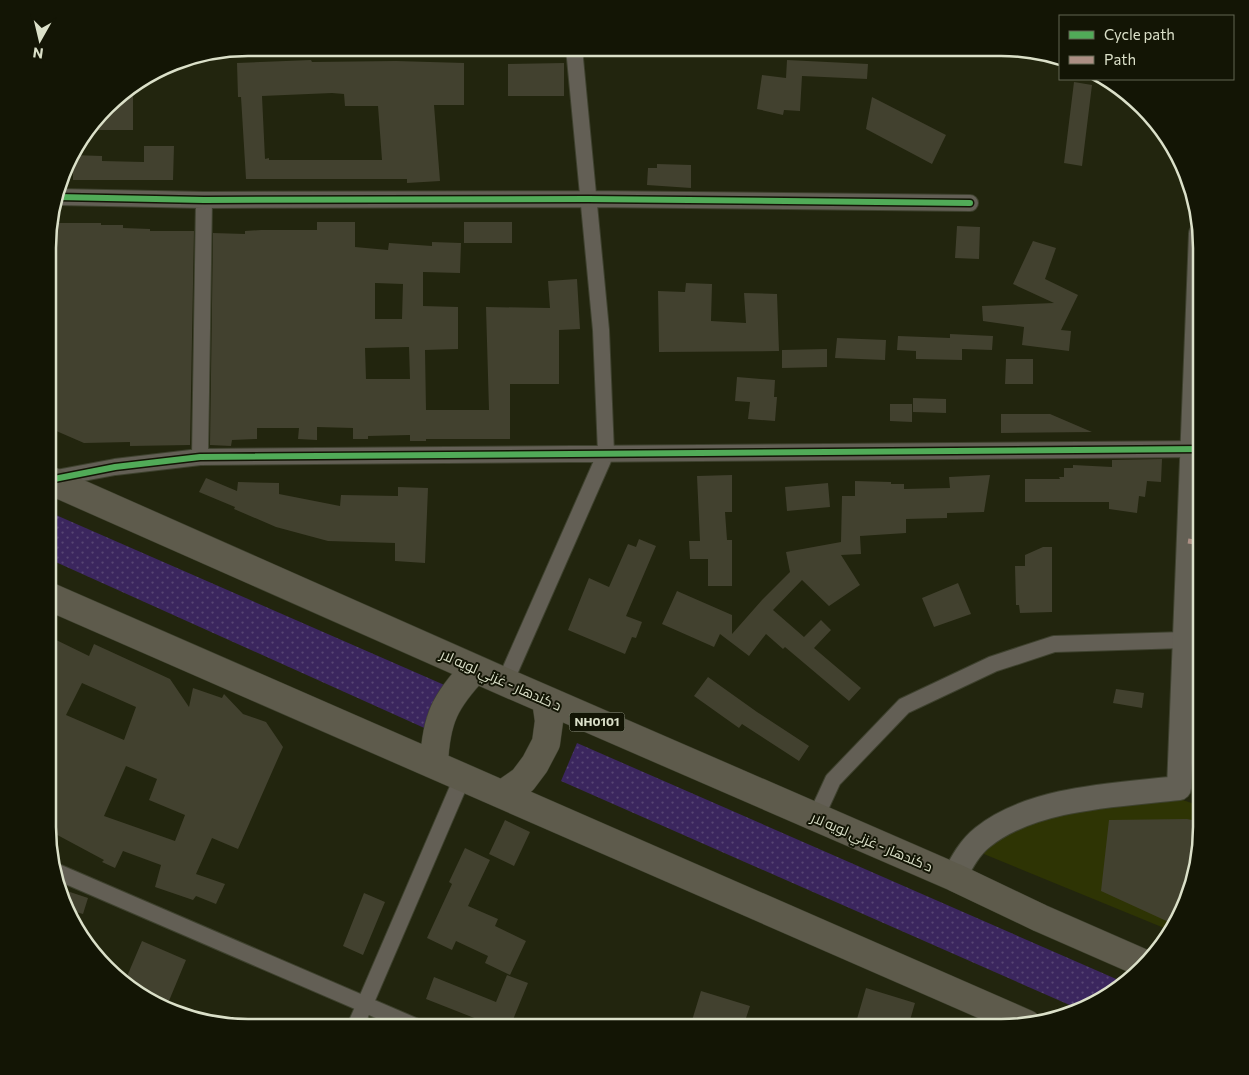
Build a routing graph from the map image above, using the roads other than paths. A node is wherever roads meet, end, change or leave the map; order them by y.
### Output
1 (575, 56) edge
2 (63, 197) edge
3 (588, 199) junction
4 (204, 200) junction
5 (970, 203) dead end
6 (1193, 449) edge
7 (606, 453) junction
8 (200, 457) junction
9 (56, 479) edge
10 (56, 483) edge
11 (1193, 497) edge
12 (56, 599) edge
13 (1184, 640) junction
14 (475, 669) junction
15 (505, 682) junction
16 (546, 700) junction
17 (434, 764) junction
18 (463, 776) junction
19 (504, 794) junction
20 (816, 818) junction
21 (63, 874) edge
22 (954, 876) junction
23 (1137, 961) edge
24 (365, 1005) junction
25 (1013, 1018) edge
26 (359, 1019) edge
27 (398, 1019) edge

1 - 3 street
2 - 4 street
3 - 4 street
3 - 5 street
3 - 7 street
4 - 8 street
6 - 7 street
7 - 8 street
7 - 15 street
8 - 9 street
10 - 14 highway, د کندهار - غزني لويه لار / NH0101
11 - 13 street
12 - 17 highway
13 - 20 street
13 - 22 street
14 - 15 highway, د کندهار - غزني لويه لار / NH0101
14 - 17 highway
15 - 16 highway, د کندهار - غزني لويه لار / NH0101
16 - 19 highway
16 - 20 highway, د کندهار - غزني لويه لار / NH0101
17 - 18 highway
18 - 19 highway
18 - 24 street
19 - 25 highway
20 - 22 highway, د کندهار - غزني لويه لار / NH0101
21 - 24 street
22 - 23 highway, د کندهار - غزني لويه لار / NH0101
24 - 26 street
24 - 27 street

